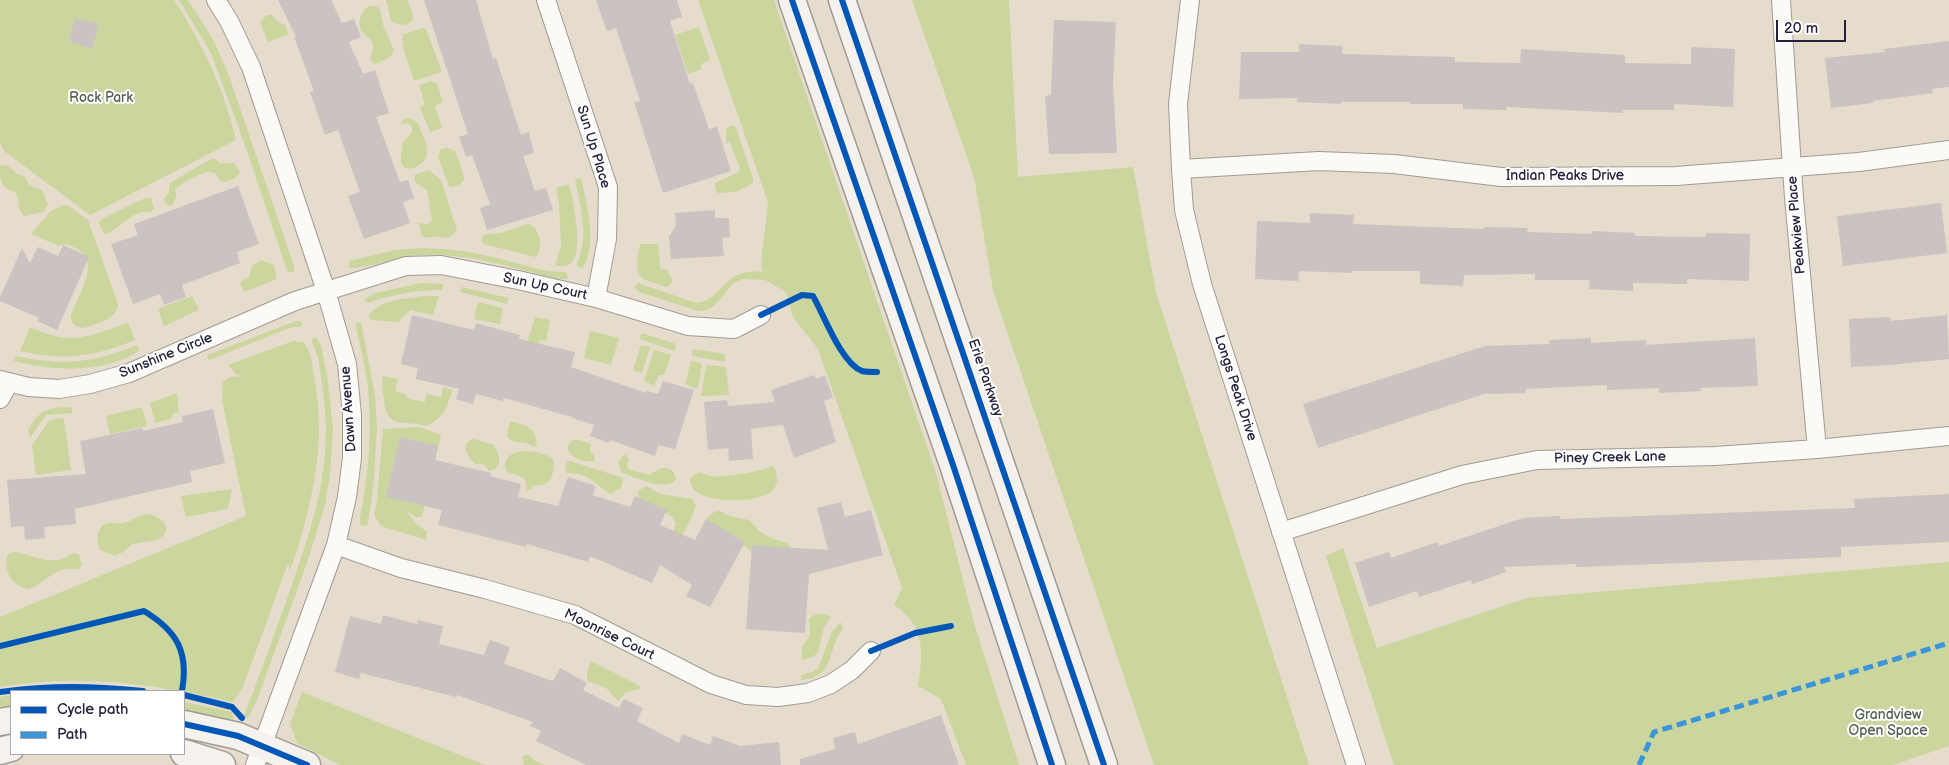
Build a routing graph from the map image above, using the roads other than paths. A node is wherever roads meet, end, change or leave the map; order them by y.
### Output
1 (216, 0) edge
2 (546, 0) edge
3 (792, 0) edge
4 (842, 0) edge
5 (846, 0) edge
6 (1190, 0) edge
7 (1781, 0) edge
8 (852, 30) junction
9 (1949, 150) edge
10 (1792, 167) junction
11 (1181, 169) junction
12 (326, 291) junction
13 (596, 298) junction
14 (761, 315) dead end
15 (5, 382) edge
16 (0, 398) edge
17 (1949, 436) edge
18 (1817, 450) junction
19 (1281, 532) junction
20 (336, 545) junction
21 (871, 651) dead end
22 (185, 724) edge
23 (185, 753) edge
24 (258, 755) edge
25 (222, 765) edge
26 (307, 765) edge
27 (1052, 765) edge
28 (1104, 765) edge
29 (1356, 765) edge

1 - 12 street, Dawn Avenue
2 - 13 street, Sun Up Place
3 - 27 main road
4 - 8 main road, Erie Parkway
5 - 8 main road
6 - 11 street, Longs Peak Drive
7 - 10 street, Peakview Place
8 - 28 main road, Erie Parkway
9 - 10 street, Indian Peaks Drive
10 - 11 street, Indian Peaks Drive
10 - 18 street, Peakview Place
11 - 19 street, Longs Peak Drive
12 - 13 street, Sun Up Court
12 - 15 street, Sunshine Circle
12 - 20 street, Dawn Avenue
13 - 14 street, Sun Up Court
15 - 16 street
17 - 18 street, Piney Creek Lane
18 - 19 street, Piney Creek Lane
19 - 29 street, Longs Peak Drive
20 - 21 street, Moonrise Court
20 - 24 street, Dawn Avenue
22 - 24 main road
23 - 25 main road
24 - 26 main road

